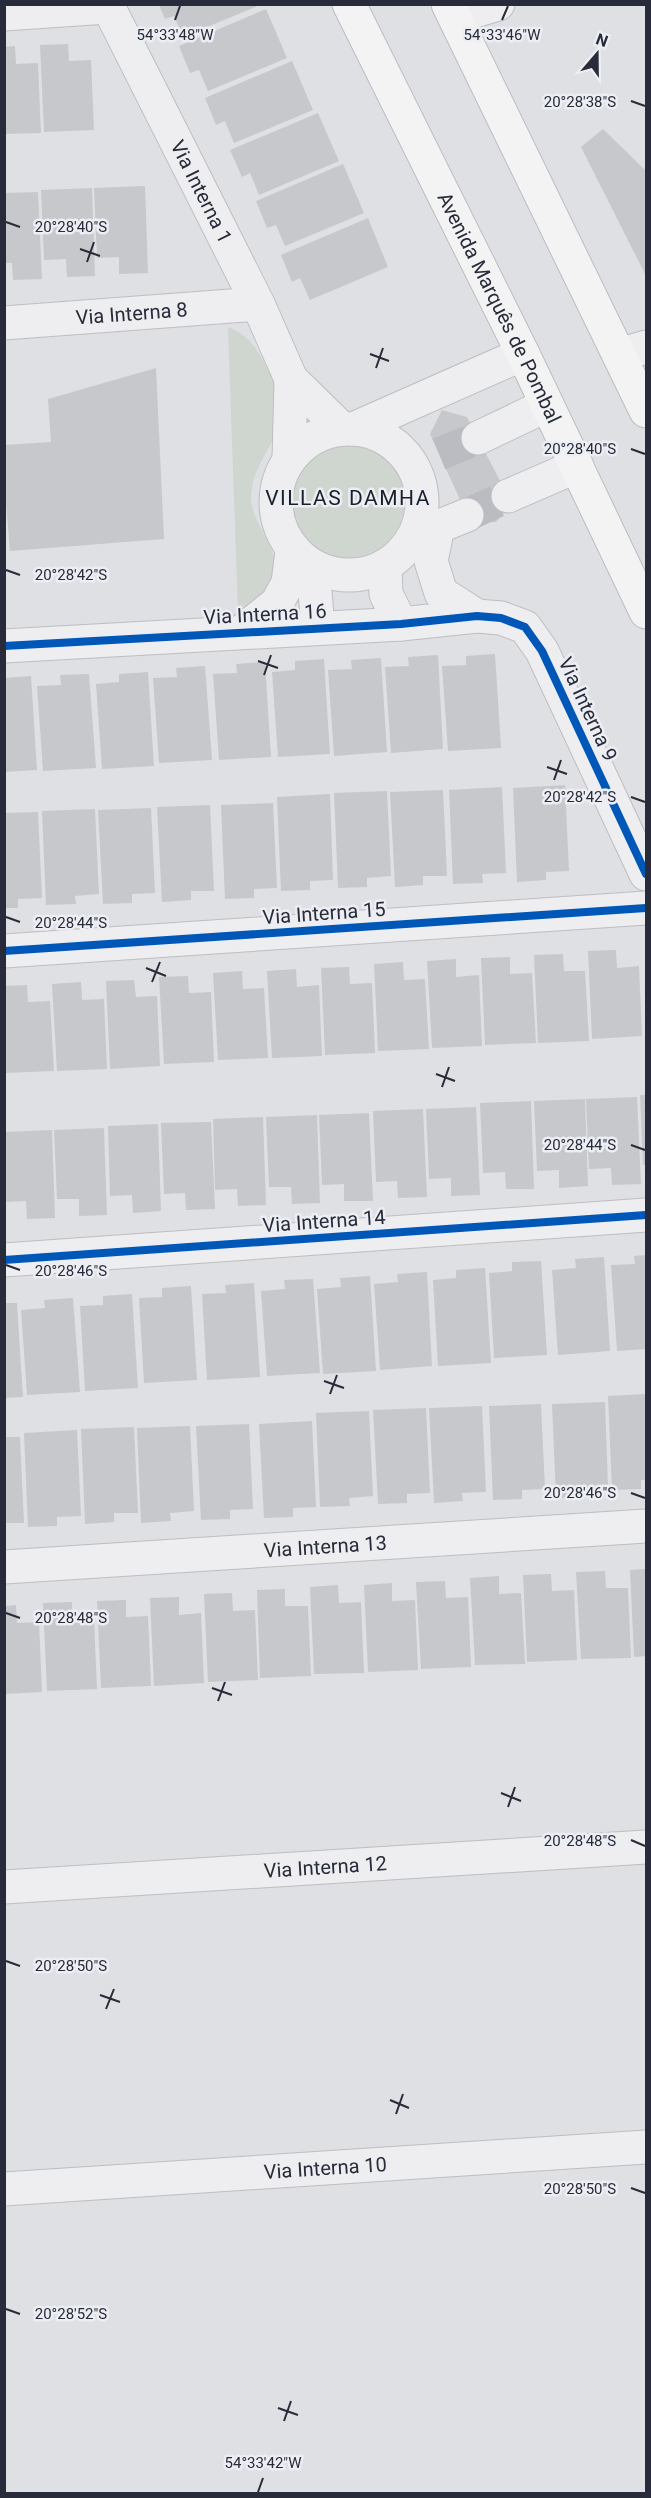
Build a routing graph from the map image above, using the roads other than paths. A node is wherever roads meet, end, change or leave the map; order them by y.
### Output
1 (349, 4) edge
2 (498, 4) edge
3 (108, 6) edge
4 (452, 11) edge
5 (4, 14) edge
6 (258, 304) junction
7 (4, 323) edge
8 (633, 351) edge
9 (523, 354) junction
10 (291, 379) junction
11 (548, 405) junction
12 (646, 411) edge
13 (348, 429) junction
14 (478, 438) tunnel mouth
15 (289, 460) junction
16 (577, 466) junction
17 (508, 496) tunnel mouth
18 (439, 526) junction
19 (303, 559) junction
20 (385, 566) junction
21 (646, 612) edge
22 (477, 616) junction
23 (400, 624) junction
24 (525, 627) joint
25 (318, 628) junction
26 (241, 632) junction
27 (4, 646) edge
28 (646, 874) edge
29 (646, 908) edge
30 (4, 951) edge
31 (646, 1215) edge
32 (4, 1260) edge
33 (646, 1526) edge
34 (4, 1567) edge
35 (646, 1848) edge
36 (4, 1887) edge
37 (646, 2147) edge
38 (4, 2189) edge

1 - 9 main road, Avenida Marquês de Pombal
2 - 4 street
3 - 5 street
3 - 6 street, Via Interna 1
4 - 8 main road
6 - 7 street, Via Interna 8
6 - 10 street, Via Interna 1
8 - 12 main road
9 - 11 main road, Avenida Marquês de Pombal
9 - 13 street
10 - 13 street
10 - 15 street
11 - 14 street
11 - 16 main road, Avenida Marquês de Pombal
13 - 15 street
13 - 18 street
15 - 19 street
16 - 17 street
16 - 21 main road, Avenida Marquês de Pombal
18 - 20 street
18 - 22 street
19 - 20 street
19 - 25 street
19 - 26 street, Via Interna 16
20 - 23 street
22 - 23 street, Via Interna 16
22 - 24 street, Via Interna 16
23 - 25 street, Via Interna 16
24 - 28 street, Via Interna 9
25 - 26 street, Via Interna 16
26 - 27 street, Via Interna 16
29 - 30 street, Via Interna 15
31 - 32 street, Via Interna 14
33 - 34 street, Via Interna 13
35 - 36 street, Via Interna 12
37 - 38 street, Via Interna 10

